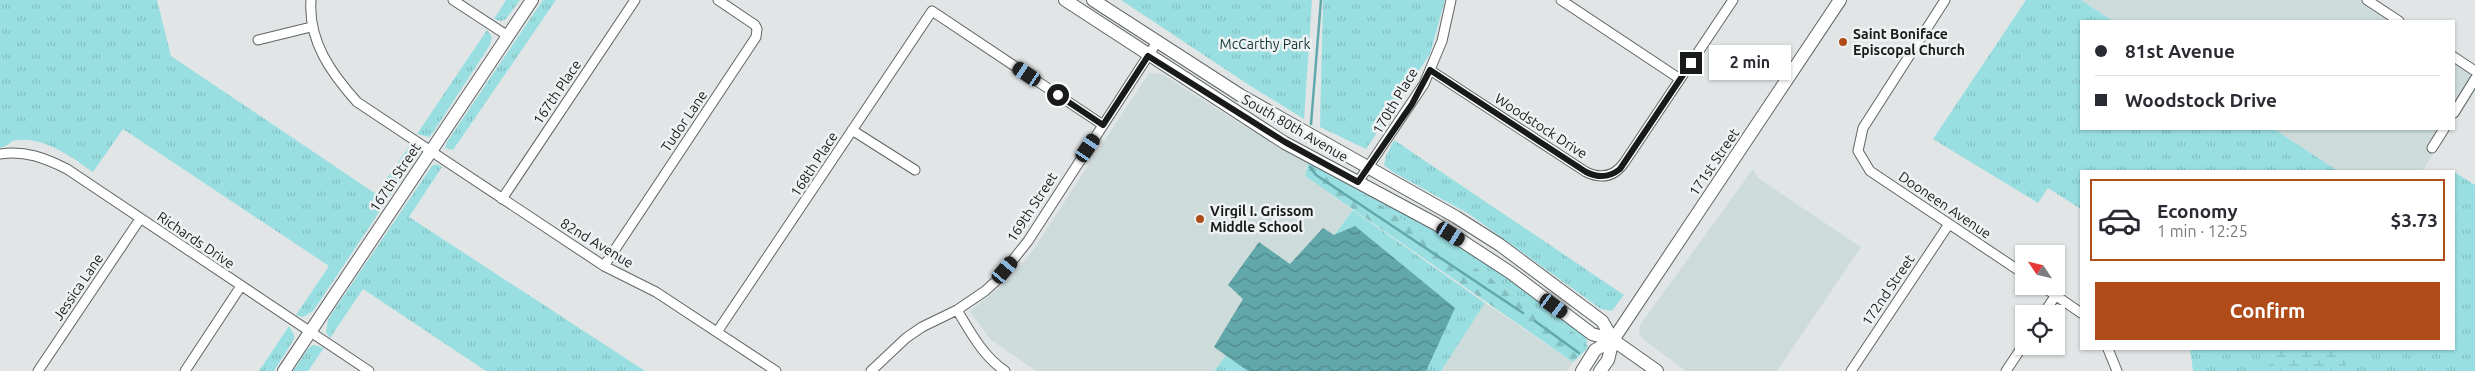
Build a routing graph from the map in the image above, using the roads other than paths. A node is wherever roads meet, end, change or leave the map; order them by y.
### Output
1 (311, 0) edge
2 (453, 0) edge
3 (532, 0) edge
4 (636, 0) edge
5 (718, 0) edge
6 (1065, 0) edge
7 (1093, 0) edge
8 (1451, 0) edge
9 (1562, 0) edge
10 (1733, 0) edge
11 (1840, 0) edge
12 (1945, 0) edge
13 (2367, 0) edge
14 (2397, 20) edge
15 (311, 27) junction
16 (508, 36) junction
17 (258, 40) dead end
18 (1157, 42) junction
19 (1148, 56) junction
20 (2455, 59) edge
21 (1430, 70) junction
22 (2475, 72) edge
23 (1680, 79) junction
24 (2475, 79) edge
25 (2455, 111) edge
26 (1103, 125) junction
27 (852, 130) junction
28 (2443, 130) edge
29 (2432, 148) dead end
30 (430, 151) junction
31 (0, 154) edge
32 (1367, 167) junction
33 (915, 170) dead end
34 (1358, 182) junction
35 (502, 198) junction
36 (140, 219) junction
37 (1949, 224) junction
38 (604, 266) junction
39 (2015, 268) edge
40 (241, 286) junction
41 (2056, 295) joint
42 (2050, 305) edge
43 (957, 310) junction
44 (2080, 312) edge
45 (310, 332) junction
46 (718, 332) junction
47 (1613, 340) junction
48 (2108, 350) edge
49 (2017, 355) edge
50 (38, 371) edge
51 (185, 371) edge
52 (284, 371) edge
53 (369, 371) edge
54 (776, 371) edge
55 (871, 371) edge
56 (1005, 371) edge
57 (1582, 371) edge
58 (1600, 371) edge
59 (1657, 371) edge
60 (1851, 371) edge
61 (2006, 371) edge
62 (2117, 371) edge

1 - 15 street
2 - 16 street
3 - 16 street, 167th Street
4 - 35 street, 167th Place
5 - 38 street, Tudor Lane
6 - 19 street, South 80th Avenue
7 - 18 street, South 80th Avenue
8 - 21 street, 170th Place
9 - 23 street
10 - 23 street, Woodstock Drive
11 - 47 street, 171st Street
12 - 37 street, Dooneen Avenue
13 - 14 street
15 - 17 street
15 - 30 street, 82nd Avenue
16 - 30 street, 167th Street
18 - 19 street, 169th Street
18 - 32 street, South 80th Avenue
19 - 26 street, 169th Street
19 - 34 street, South 80th Avenue
20 - 22 street
21 - 23 street, Woodstock Drive
21 - 32 street, 170th Place
24 - 25 street
26 - 27 street, 168th Place
26 - 43 street, 169th Street
27 - 33 street
27 - 46 street, 168th Place
28 - 29 street
30 - 35 street, 82nd Avenue
30 - 45 street, 167th Street
31 - 36 street, Richards Drive
32 - 34 street, 170th Place
32 - 47 street, South 80th Avenue
34 - 47 street, South 80th Avenue
35 - 38 street, 82nd Avenue
36 - 40 street, Richards Drive
36 - 50 street, Jessica Lane
37 - 39 street, Dooneen Avenue
37 - 60 street, 172nd Street
38 - 46 street, 82nd Avenue
40 - 45 street, Richards Drive
40 - 51 street
41 - 42 street
41 - 44 street
43 - 55 street, 169th Street
43 - 56 street
45 - 52 street, 167th Street
45 - 53 street, Richards Drive
46 - 54 street, 82nd Avenue
47 - 57 street, 171st Street
47 - 58 street, 171st Street
47 - 59 street, South 80th Avenue
48 - 62 street
49 - 61 street

